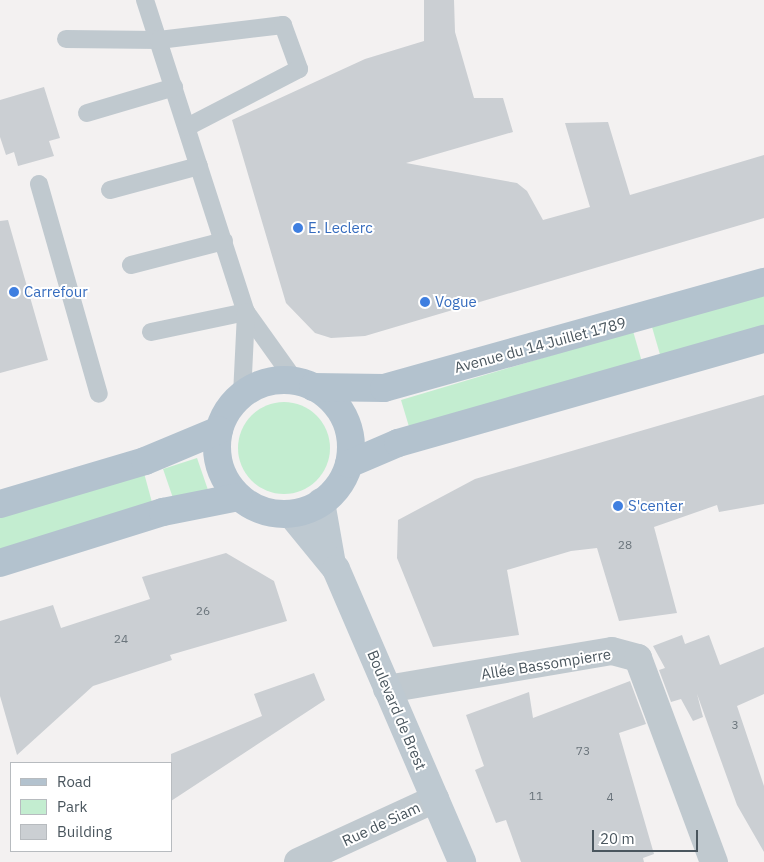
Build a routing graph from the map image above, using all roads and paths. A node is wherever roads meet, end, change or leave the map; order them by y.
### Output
1 (145, 0) edge
2 (66, 39) dead end
3 (158, 40) junction
4 (174, 88) junction
5 (87, 113) dead end
6 (187, 127) junction
7 (199, 166) junction
8 (39, 184) dead end
9 (110, 190) dead end
10 (224, 241) junction
11 (132, 265) dead end
12 (764, 282) edge
13 (246, 312) junction
14 (151, 332) dead end
15 (764, 339) edge
16 (305, 384) junction
17 (99, 394) dead end
18 (242, 394) junction
19 (219, 430) junction
20 (349, 464) junction
21 (239, 497) junction
22 (321, 502) junction
23 (0, 504) edge
24 (291, 514) junction
25 (331, 559) junction
26 (0, 563) edge
27 (387, 689) junction
28 (436, 798) junction
29 (298, 862) edge
30 (462, 862) edge
31 (714, 862) edge

1 - 3 lane
2 - 3 lane
3 - 4 lane
3 - 6 lane
4 - 5 lane
4 - 6 lane
6 - 7 lane
7 - 9 lane
7 - 10 lane
8 - 17 lane
10 - 11 lane
10 - 13 lane
12 - 16 main road, Avenue du 14 Juillet 1789
13 - 14 lane
13 - 16 lane
13 - 18 lane
15 - 20 main road
16 - 18 main road
16 - 20 main road
18 - 19 main road
19 - 21 main road
19 - 23 main road
20 - 22 main road
21 - 24 main road
21 - 26 main road
22 - 24 main road
22 - 25 main road, Boulevard de Brest
24 - 25 main road, Boulevard de Brest
25 - 27 main road, Boulevard de Brest
27 - 28 main road, Boulevard de Brest
27 - 31 street, Allée Bassompierre
28 - 29 street, Rue de Siam
28 - 30 main road, Boulevard de Brest

